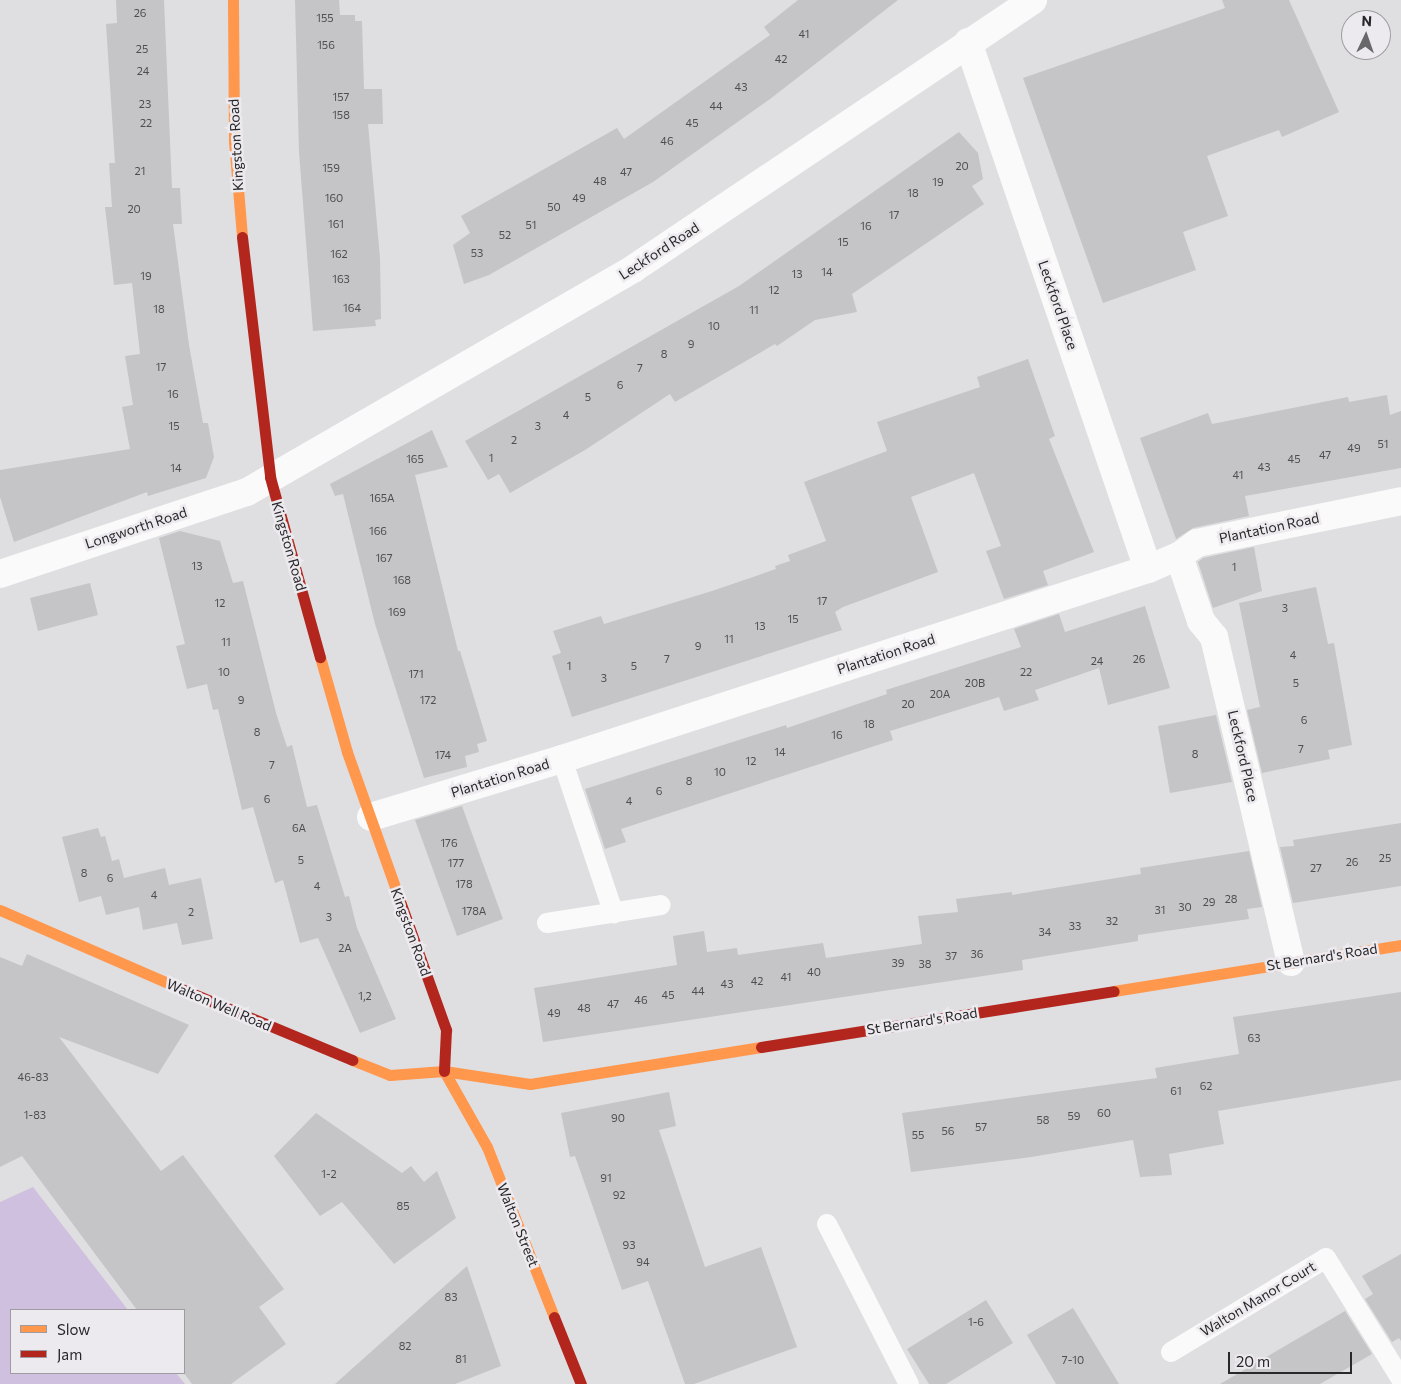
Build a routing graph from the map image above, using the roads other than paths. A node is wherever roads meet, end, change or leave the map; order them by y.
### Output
1 (233, 0) edge
2 (1033, 0) edge
3 (968, 42) junction
4 (270, 477) junction
5 (1401, 501) edge
6 (1178, 556) junction
7 (1148, 569) junction
8 (0, 574) edge
9 (562, 760) junction
10 (371, 817) junction
11 (661, 905) dead end
12 (0, 910) edge
13 (614, 914) junction
14 (547, 923) dead end
15 (1401, 944) edge
16 (1291, 962) junction
17 (444, 1071) junction
18 (827, 1224) dead end
19 (1171, 1352) dead end
20 (1401, 1379) edge
21 (581, 1384) edge
22 (909, 1384) edge

1 - 4 street, Kingston Road
2 - 3 street, Leckford Road
3 - 4 street, Leckford Road
3 - 7 street, Leckford Place
4 - 8 street, Longworth Road
4 - 10 street, Kingston Road
5 - 6 street, Plantation Road
6 - 7 street, Plantation Road
6 - 16 street, Leckford Place
7 - 9 street, Plantation Road
9 - 10 street, Plantation Road
9 - 13 lane
10 - 17 street, Kingston Road
11 - 13 lane
12 - 17 street, Walton Well Road
13 - 14 lane
15 - 16 street, St Bernard's Road
16 - 17 street, St Bernard's Road
17 - 21 street, Walton Street
18 - 22 lane
19 - 20 lane, Walton Manor Court

